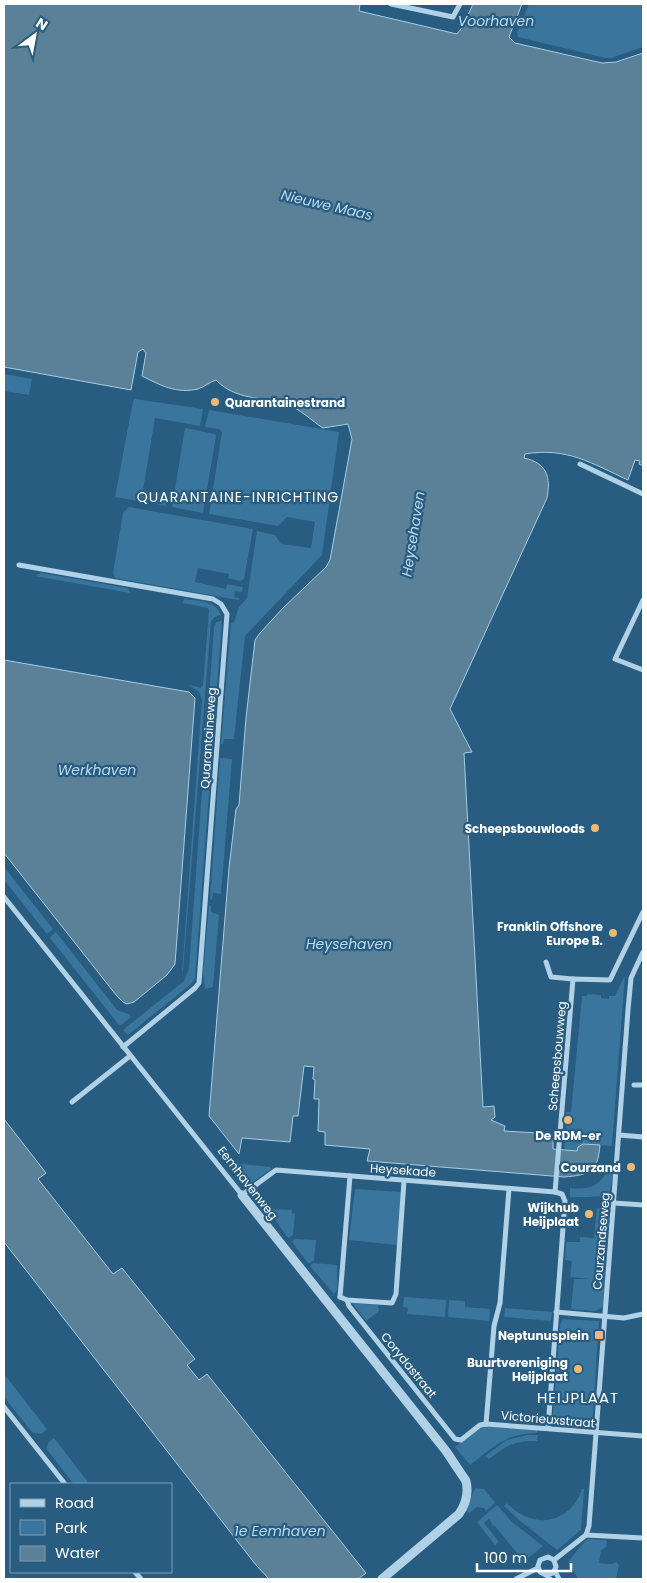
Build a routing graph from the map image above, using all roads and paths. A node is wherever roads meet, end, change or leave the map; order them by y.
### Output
1 (392, 4) edge
2 (460, 4) edge
3 (580, 464) dead end
4 (643, 494) edge
5 (19, 565) dead end
6 (643, 600) edge
7 (643, 670) edge
8 (4, 897) edge
9 (643, 912) edge
10 (643, 952) edge
11 (546, 962) dead end
12 (573, 979) junction
13 (123, 1047) junction
14 (130, 1056) junction
15 (634, 1085) dead end
16 (643, 1086) edge
17 (72, 1102) dead end
18 (619, 1135) junction
19 (643, 1137) edge
20 (350, 1176) junction
21 (404, 1181) junction
22 (510, 1189) junction
23 (555, 1192) junction
24 (242, 1195) junction
25 (614, 1203) junction
26 (643, 1205) edge
27 (340, 1297) junction
28 (346, 1300) junction
29 (330, 1305) junction
30 (556, 1312) junction
31 (643, 1314) edge
32 (605, 1317) junction
33 (4, 1407) edge
34 (486, 1424) junction
35 (548, 1428) junction
36 (596, 1432) junction
37 (643, 1436) edge
38 (458, 1440) joint
39 (64, 1483) edge
40 (586, 1534) junction
41 (643, 1538) edge
42 (554, 1560) junction
43 (538, 1568) junction
44 (555, 1571) junction
45 (548, 1577) edge
46 (382, 1579) edge
47 (516, 1579) edge
48 (559, 1579) edge

1 - 2 street
3 - 4 street
5 - 13 street, Quarantaineweg
6 - 7 street
8 - 13 street, Eemhavenweg
9 - 12 street
10 - 18 street, Courzandseweg
11 - 12 street
12 - 23 street, Scheepsbouwweg
13 - 14 street, Eemhavenweg
14 - 17 street
14 - 24 street, Eemhavenweg
15 - 16 street
18 - 19 street
18 - 25 street, Courzandseweg
20 - 21 street, Heysekade
20 - 24 street, Heysekade
20 - 27 street
21 - 22 street, Heysekade
21 - 28 street
22 - 23 street, Heysekade
22 - 34 street
23 - 30 street
24 - 29 street, Eemhavenweg
25 - 26 street
25 - 32 street, Courzandseweg
27 - 28 street
27 - 29 street
28 - 38 street, Corydastraat
29 - 46 street, Eemhavenweg
30 - 32 street
30 - 35 street
31 - 32 street
32 - 36 street, Courzandseweg
33 - 39 street
34 - 35 street, Victorieuxstraat
34 - 38 street, Victorieuxstraat
35 - 36 street, Victorieuxstraat
36 - 37 street, Victorieuxstraat
36 - 40 street, Courzandseweg
40 - 41 street
40 - 42 street
42 - 43 street
42 - 44 street
43 - 45 street
43 - 47 street
44 - 45 street
44 - 48 street

